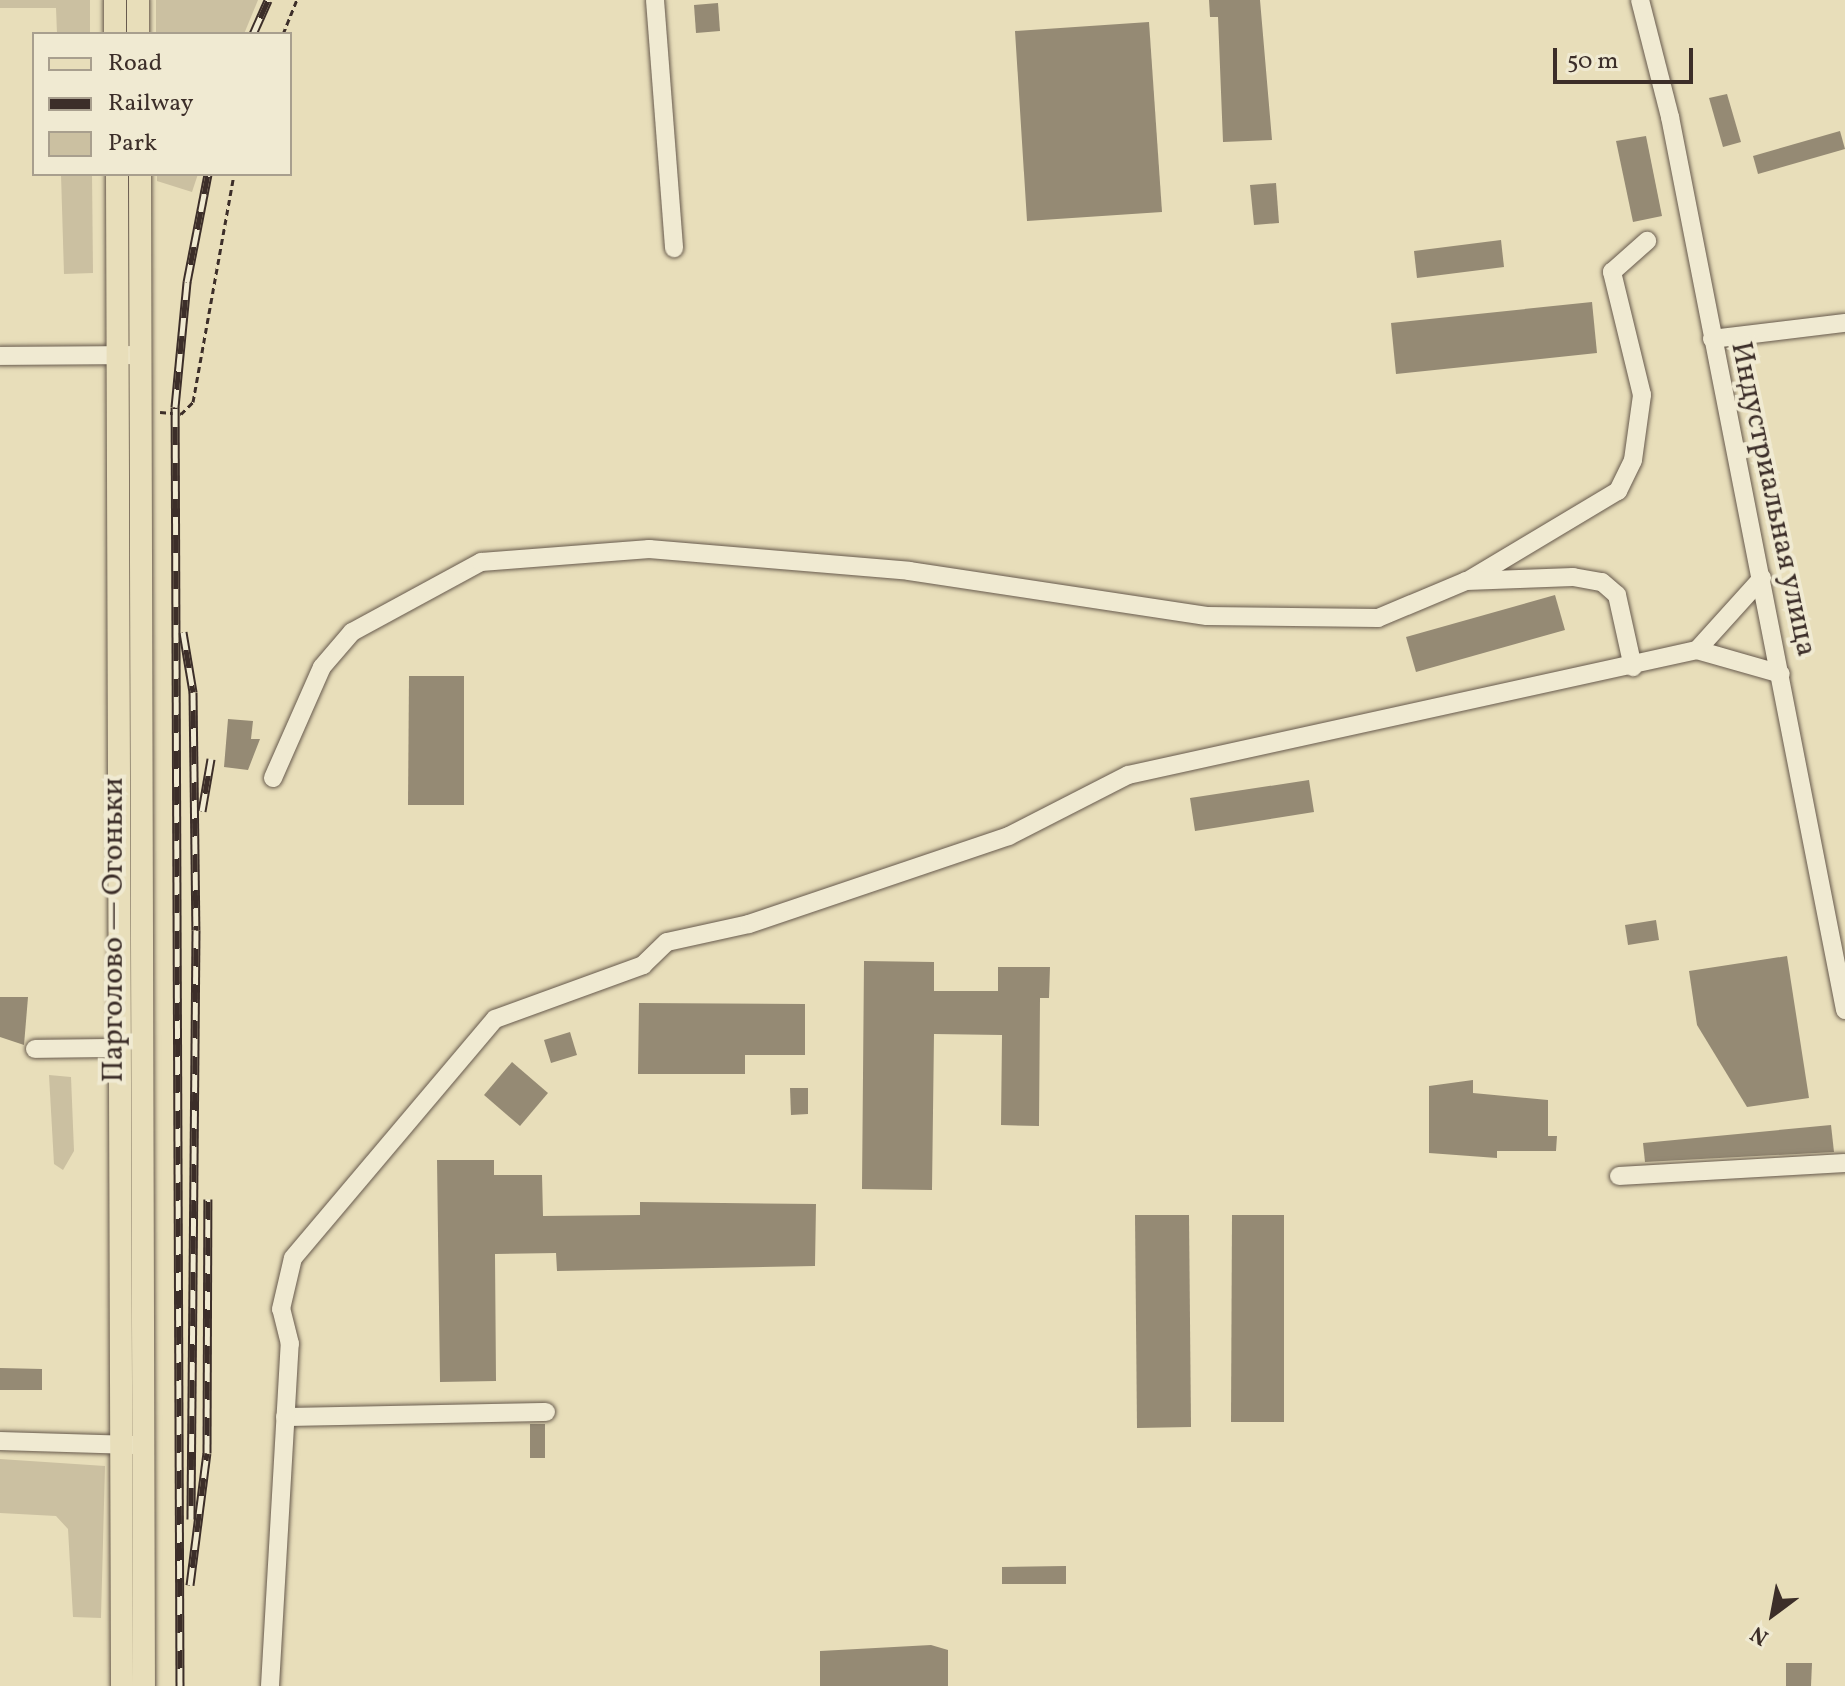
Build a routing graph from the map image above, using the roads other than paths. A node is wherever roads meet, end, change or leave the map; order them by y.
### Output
1 (115, 0) edge
2 (138, 0) edge
3 (655, 0) edge
4 (1640, 0) edge
5 (115, 32) edge
6 (138, 32) edge
7 (117, 176) edge
8 (140, 176) edge
9 (1647, 241) dead end
10 (674, 248) dead end
11 (1845, 323) edge
12 (1712, 339) junction
13 (117, 355) junction
14 (142, 355) junction
15 (0, 356) edge
16 (1762, 578) junction
17 (1466, 581) junction
18 (1697, 650) junction
19 (1633, 667) junction
20 (1781, 674) junction
21 (273, 778) dead end
22 (1845, 1010) edge
23 (120, 1048) junction
24 (35, 1049) dead end
25 (1845, 1163) edge
26 (1619, 1176) dead end
27 (546, 1412) dead end
28 (285, 1417) junction
29 (0, 1441) edge
30 (133, 1445) junction
31 (122, 1686) edge
32 (144, 1686) edge
33 (270, 1686) edge

1 - 5 main road
2 - 6 main road
3 - 10 street
4 - 12 street, Индустриальная улица
7 - 13 main road, Парголово — Огоньки
8 - 14 main road, Парголово — Огоньки
9 - 17 street
11 - 12 street
12 - 16 street, Индустриальная улица
13 - 14 street
13 - 15 street
13 - 23 main road, Парголово — Огоньки
14 - 30 main road, Парголово — Огоньки
16 - 18 street
16 - 20 street, Индустриальная улица
17 - 19 street
17 - 21 street
18 - 19 street
18 - 20 street
19 - 28 street
20 - 22 street, Индустриальная улица
23 - 24 street
23 - 30 main road, Парголово — Огоньки
25 - 26 street
27 - 28 street
28 - 33 street
29 - 30 street
30 - 31 main road, Парголово — Огоньки
30 - 32 main road, Парголово — Огоньки

